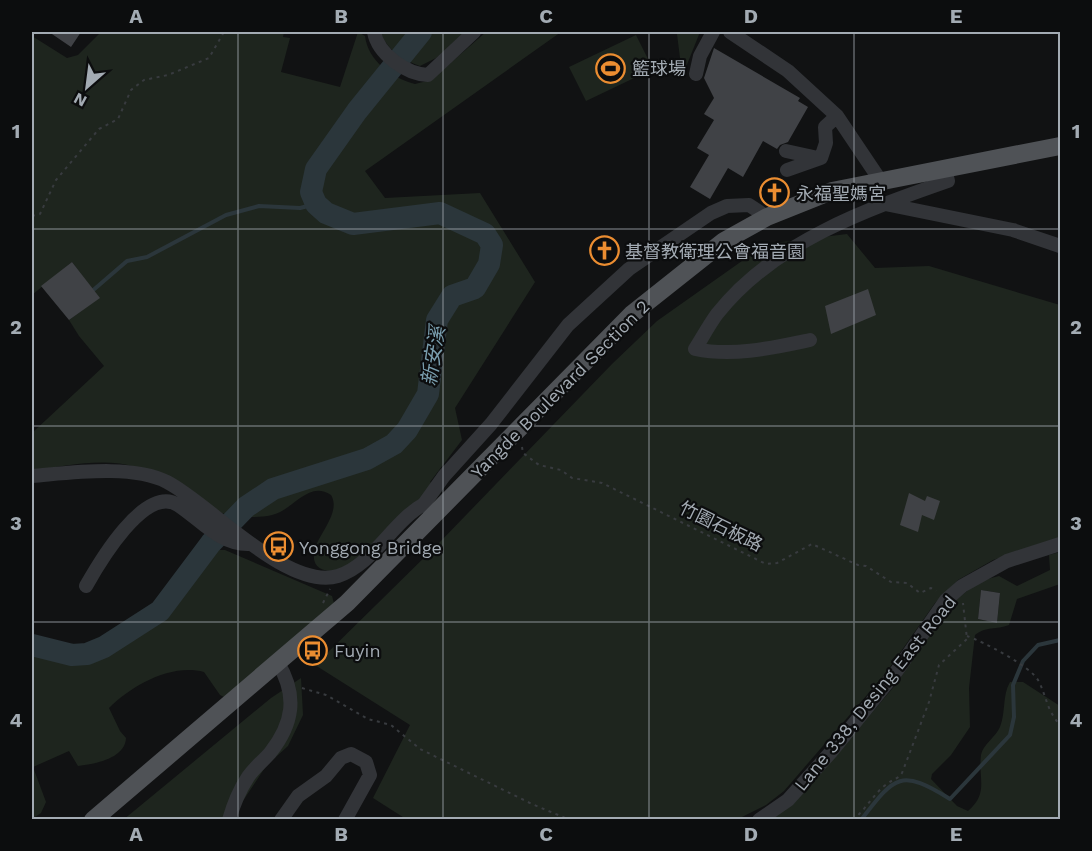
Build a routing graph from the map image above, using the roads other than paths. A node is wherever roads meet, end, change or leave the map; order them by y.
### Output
1 (374, 32) edge
2 (474, 32) edge
3 (713, 32) edge
4 (730, 32) edge
5 (696, 74) dead end
6 (837, 116) junction
7 (1060, 146) edge
8 (786, 151) dead end
9 (820, 158) junction
10 (945, 168) junction
11 (787, 170) dead end
12 (880, 180) junction
13 (884, 204) junction
14 (767, 217) junction
15 (1060, 246) edge
16 (810, 340) dead end
17 (32, 476) edge
18 (429, 509) junction
19 (213, 523) junction
20 (1060, 544) edge
21 (86, 586) dead end
22 (278, 663) junction
23 (93, 819) edge
24 (229, 819) edge
25 (281, 819) edge
26 (345, 819) edge
27 (759, 819) edge

1 - 2 street
3 - 5 street
4 - 6 street
6 - 9 street
6 - 12 street
7 - 10 main road, Yangde Boulevard Section 2
8 - 9 street
9 - 11 street
10 - 12 main road, Yangde Boulevard Section 2
10 - 13 street
12 - 14 main road, Yangde Boulevard Section 2
13 - 15 street
13 - 16 street
14 - 18 main road, Yangde Boulevard Section 2
14 - 18 street
17 - 19 street
18 - 19 street
18 - 22 main road, Yangde Boulevard Section 2
19 - 21 street
20 - 27 street, Lane 338, Desing East Road
22 - 23 main road, Yangde Boulevard Section 2
22 - 24 street
25 - 26 street

